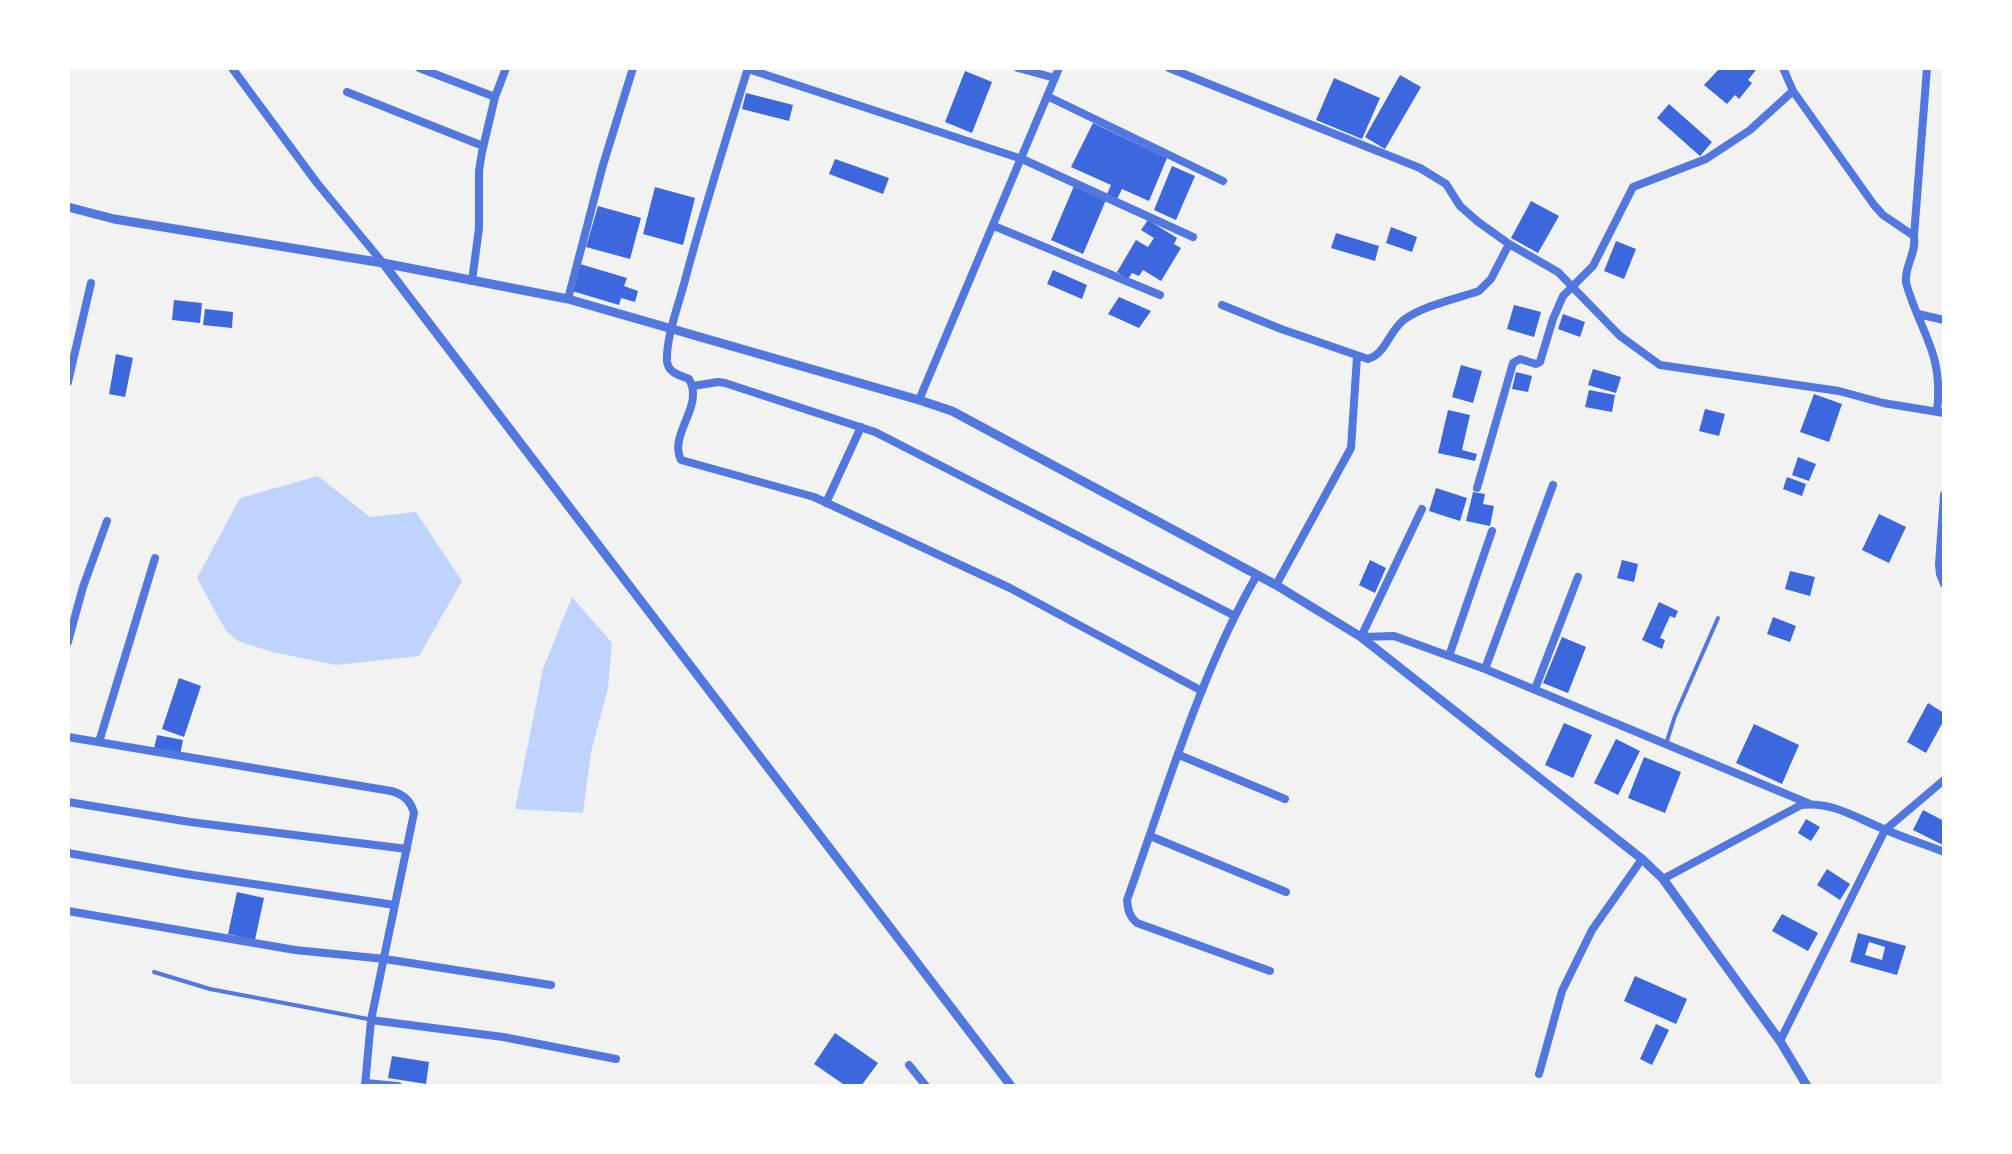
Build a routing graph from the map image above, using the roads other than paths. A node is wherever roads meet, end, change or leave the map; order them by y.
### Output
1 (232, 68) edge
2 (419, 68) edge
3 (506, 68) edge
4 (633, 68) edge
5 (748, 68) edge
6 (1018, 68) edge
7 (1060, 68) edge
8 (1170, 68) edge
9 (1783, 68) edge
10 (1926, 68) edge
11 (1055, 78) junction
12 (1793, 91) junction
13 (347, 92) dead end
14 (495, 97) junction
15 (1048, 97) junction
16 (483, 146) junction
17 (1022, 159) junction
18 (1223, 181) dead end
19 (68, 206) edge
20 (994, 226) junction
21 (1914, 236) junction
22 (1193, 237) dead end
23 (1508, 244) junction
24 (382, 264) junction
25 (472, 281) junction
26 (92, 284) dead end
27 (1572, 286) junction
28 (1160, 295) dead end
29 (568, 299) junction
30 (1222, 305) dead end
31 (1918, 314) junction
32 (1944, 320) edge
33 (672, 328) junction
34 (1357, 357) junction
35 (68, 382) edge
36 (693, 386) junction
37 (919, 400) junction
38 (1941, 412) edge
39 (861, 427) junction
40 (1553, 484) dead end
41 (1476, 488) dead end
42 (1944, 495) edge
43 (826, 503) junction
44 (1422, 509) dead end
45 (107, 521) dead end
46 (1492, 531) dead end
47 (155, 558) dead end
48 (1257, 575) junction
49 (1578, 576) dead end
50 (1944, 584) edge
51 (1276, 585) junction
52 (1233, 615) junction
53 (1718, 618) dead end
54 (1361, 637) junction
55 (68, 642) edge
56 (1449, 656) junction
57 (1485, 669) junction
58 (1535, 690) junction
59 (1202, 691) junction
60 (68, 737) edge
61 (99, 742) junction
62 (1666, 744) junction
63 (1179, 755) junction
64 (1944, 780) edge
65 (1285, 799) dead end
66 (68, 802) edge
67 (1810, 804) junction
68 (1886, 830) junction
69 (1150, 836) junction
70 (407, 850) junction
71 (1944, 852) edge
72 (68, 853) edge
73 (1642, 859) junction
74 (1663, 879) junction
75 (1286, 892) dead end
76 (394, 905) junction
77 (68, 911) edge
78 (385, 959) junction
79 (1270, 971) dead end
80 (154, 972) dead end
81 (550, 985) dead end
82 (372, 1020) junction
83 (1780, 1041) junction
84 (616, 1059) dead end
85 (909, 1065) dead end
86 (1538, 1074) dead end
87 (365, 1084) edge
88 (398, 1086) edge
89 (926, 1086) edge
90 (1011, 1086) edge
91 (1808, 1086) edge

1 - 24 street
2 - 14 street
3 - 14 street
4 - 29 street
5 - 17 street
5 - 33 street
6 - 11 street
7 - 11 street
8 - 23 street
9 - 12 street
10 - 21 street
11 - 15 street
12 - 21 street
12 - 27 street
13 - 16 street
14 - 16 street
15 - 17 street
15 - 18 street
16 - 25 street
17 - 20 street
17 - 22 street
19 - 24 street
20 - 28 street
20 - 37 street
21 - 31 street
23 - 27 street
23 - 34 street
24 - 25 street
24 - 90 street
25 - 29 street
26 - 35 street
27 - 38 street
27 - 41 street
29 - 33 street
30 - 34 street
31 - 32 street
31 - 38 street
33 - 36 street
33 - 37 street
34 - 51 street
36 - 39 street
36 - 43 street
37 - 48 street
39 - 43 street
39 - 52 street
40 - 57 street
42 - 50 street
43 - 59 street
44 - 54 street
45 - 55 street
46 - 56 street
47 - 61 street
48 - 51 street
48 - 52 street
49 - 58 street
51 - 54 street
52 - 59 street
53 - 62 lane
54 - 56 street
54 - 73 street
56 - 57 street
57 - 58 street
58 - 62 street
59 - 63 street
60 - 61 street
61 - 70 street
62 - 67 street
63 - 65 street
63 - 69 street
64 - 68 street
66 - 70 street
67 - 68 street
67 - 74 street
68 - 71 street
68 - 83 street
69 - 75 street
69 - 79 street
70 - 76 street
72 - 76 street
73 - 74 street
73 - 86 street
74 - 83 street
76 - 78 street
77 - 78 street
78 - 81 street
78 - 82 street
80 - 82 lane
82 - 84 street
82 - 87 street
83 - 91 street
85 - 89 street
87 - 88 street

